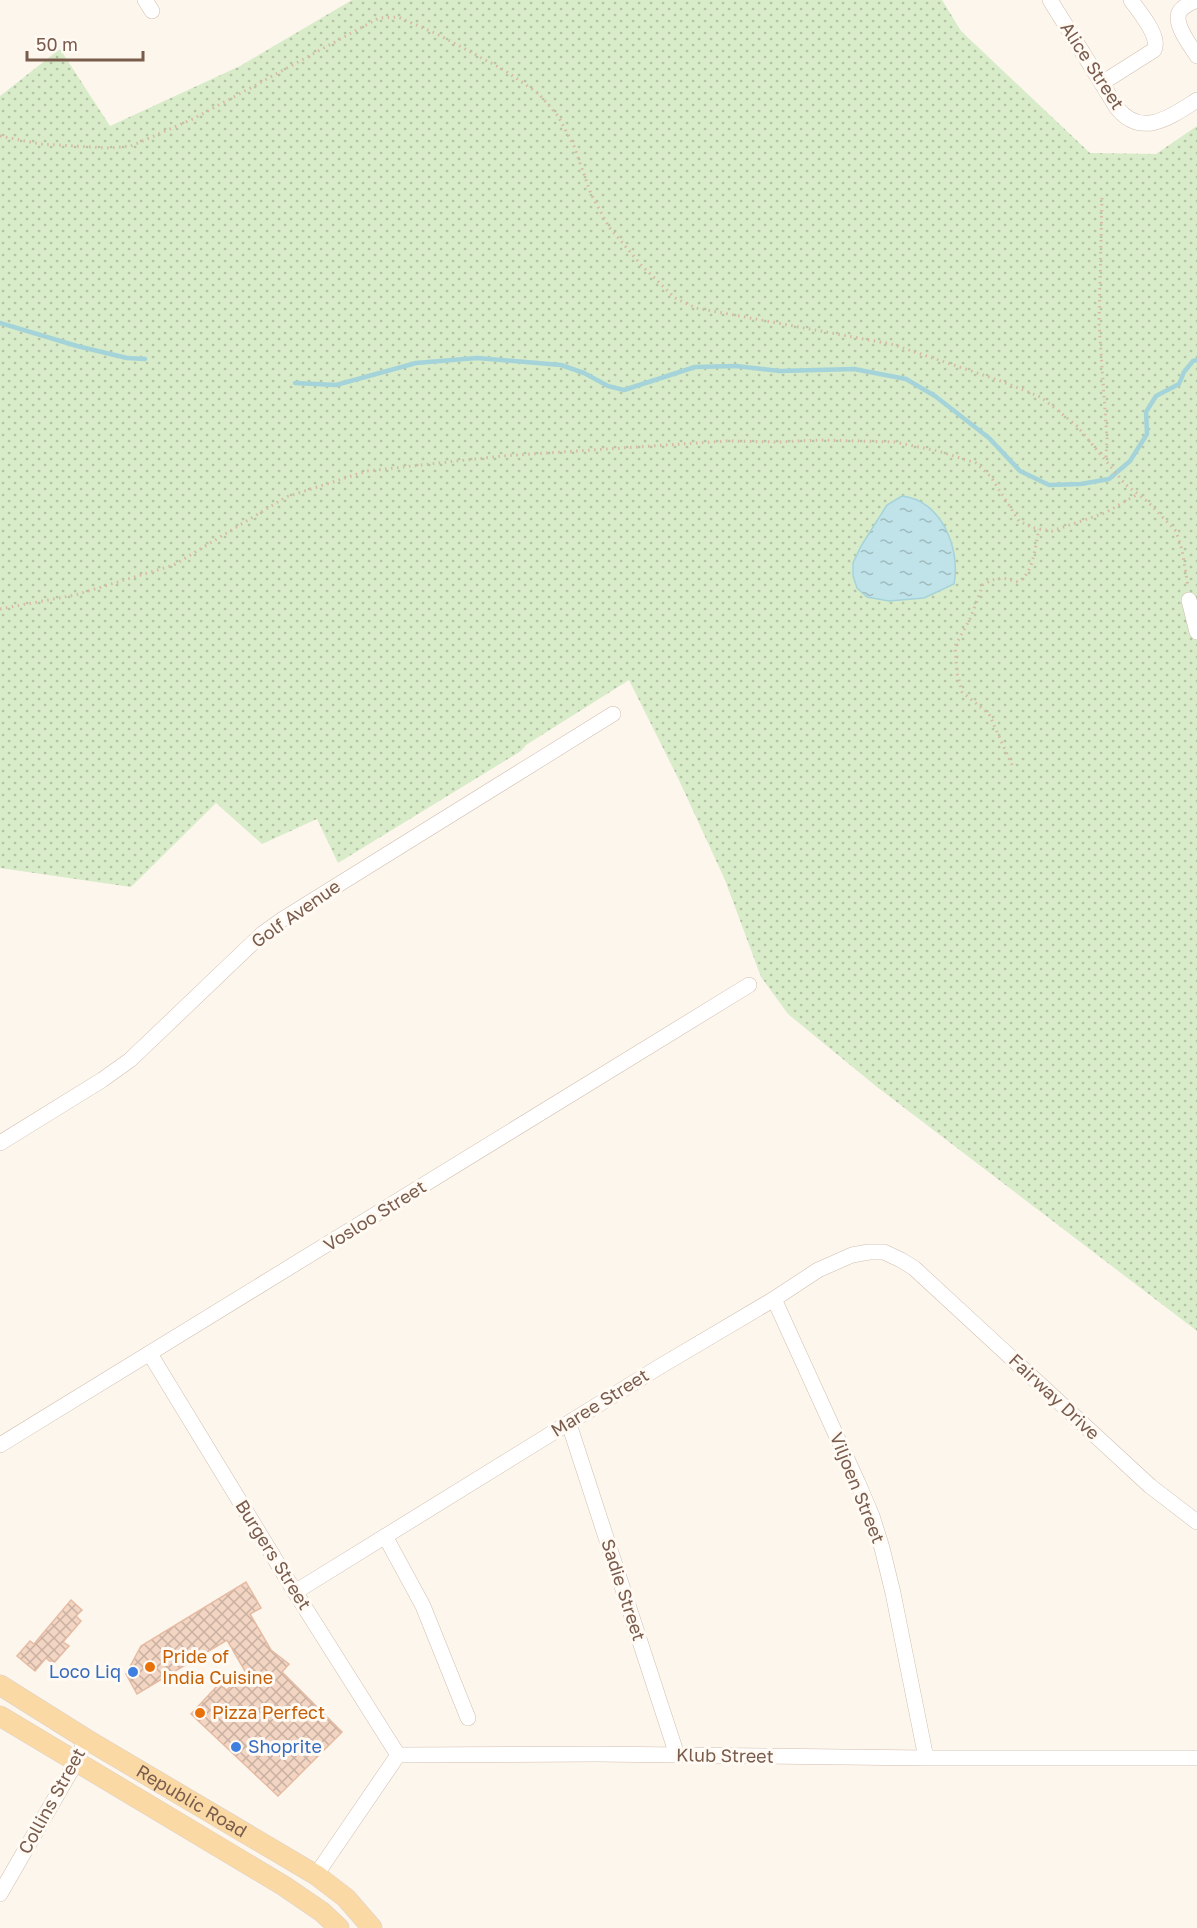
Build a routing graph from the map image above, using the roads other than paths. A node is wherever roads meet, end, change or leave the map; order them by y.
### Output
1 (1050, 0) edge
2 (1131, 0) edge
3 (1196, 0) edge
4 (1197, 56) edge
5 (1102, 83) junction
6 (1197, 100) edge
7 (1189, 600) road end
8 (1197, 632) edge
9 (614, 714) dead end
10 (749, 985) dead end
11 (0, 1143) edge
12 (914, 1268) joint
13 (774, 1299) junction
14 (150, 1354) junction
15 (569, 1424) junction
16 (0, 1445) edge
17 (1197, 1522) edge
18 (386, 1536) junction
19 (295, 1592) junction
20 (0, 1685) edge
21 (0, 1716) edge
22 (468, 1718) dead end
23 (86, 1739) junction
24 (398, 1755) junction
25 (677, 1755) junction
26 (926, 1758) junction
27 (1197, 1758) edge
28 (76, 1762) junction
29 (316, 1875) junction
30 (0, 1894) edge
31 (339, 1928) edge
32 (372, 1928) edge

1 - 5 street, Alice Street
2 - 5 street
3 - 4 street
5 - 6 street, Alice Street
7 - 8 street
9 - 11 street, Golf Avenue
10 - 14 street, Vosloo Street
12 - 13 street, Maree Street
12 - 17 street, Fairway Drive
13 - 15 street, Maree Street
13 - 26 street, Viljoen Street
14 - 16 street, Vosloo Street
14 - 19 street, Burgers Street
15 - 18 street, Maree Street
15 - 25 street, Sadie Street
18 - 19 street, Maree Street
18 - 22 street
19 - 24 street, Burgers Street
20 - 23 main road, Republic Road
21 - 28 main road, Republic Road
23 - 28 street, Collins Street
23 - 29 main road, Republic Road
24 - 25 street, Klub Street
24 - 29 street
25 - 26 street, Klub Street
26 - 27 street, Klub Street
28 - 30 street, Collins Street
28 - 31 main road, Republic Road
29 - 32 main road, Republic Road

